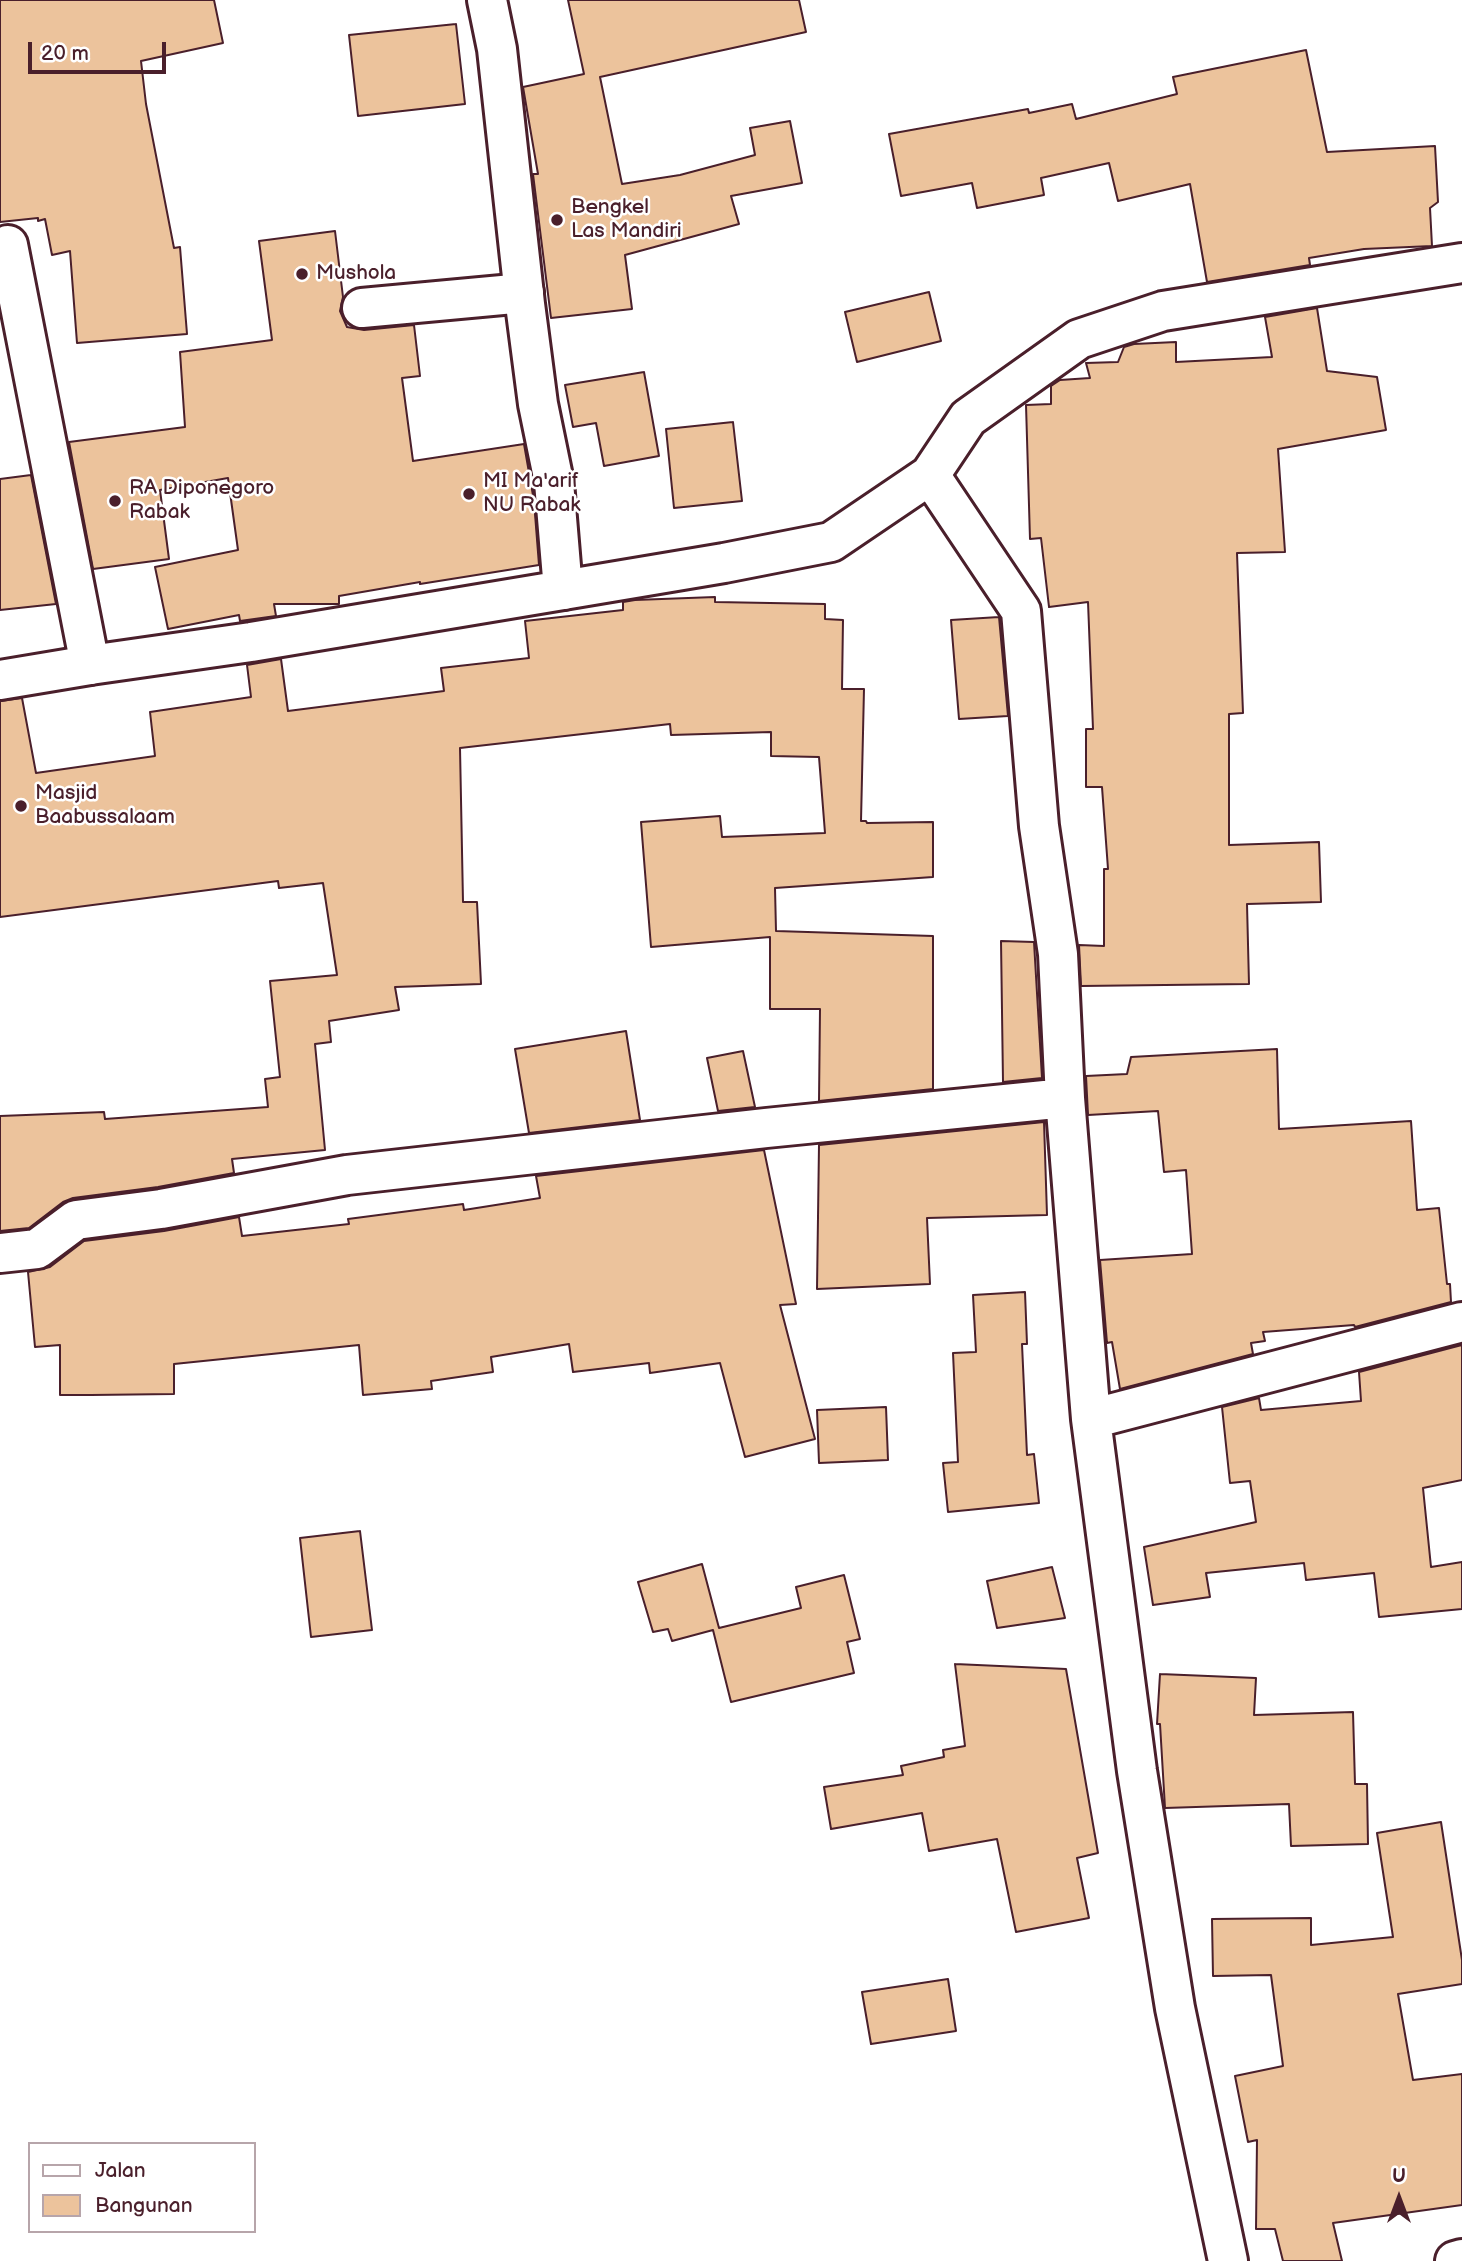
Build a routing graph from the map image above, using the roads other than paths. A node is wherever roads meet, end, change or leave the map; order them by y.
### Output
1 (487, 0) edge
2 (8, 245) dead end
3 (1462, 263) edge
4 (524, 293) junction
5 (362, 308) dead end
6 (930, 475) junction
7 (563, 590) junction
8 (90, 665) junction
9 (0, 680) edge
10 (1065, 1098) junction
11 (0, 1253) edge
12 (1462, 1322) edge
13 (1091, 1419) junction
14 (1462, 2259) edge
15 (1228, 2261) edge
16 (1455, 2261) edge

1 - 4 street
2 - 8 street
3 - 6 street
4 - 5 street
4 - 7 street
6 - 7 street
6 - 10 street
7 - 8 street
8 - 9 street
10 - 11 street
10 - 13 street
12 - 13 street
13 - 15 street
14 - 16 street

